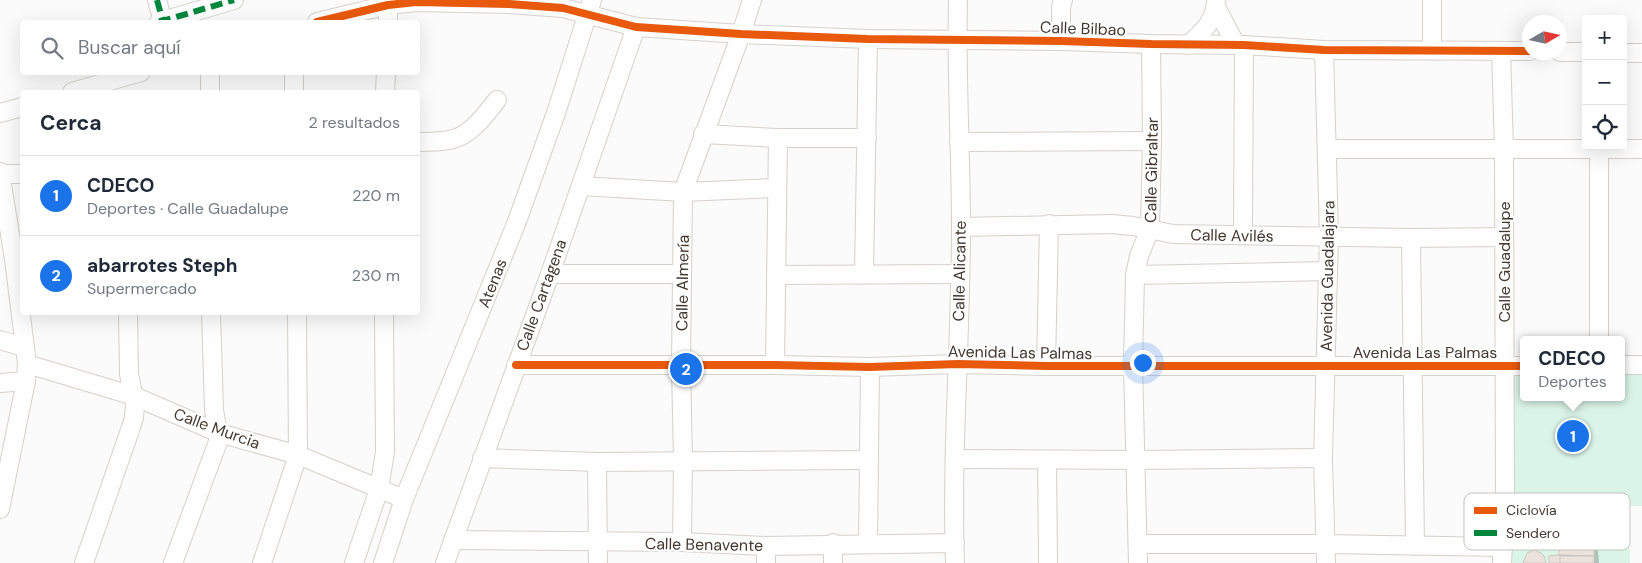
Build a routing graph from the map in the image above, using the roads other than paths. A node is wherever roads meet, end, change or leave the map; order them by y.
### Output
1 (157, 0) edge
2 (234, 0) edge
3 (752, 0) edge
4 (958, 0) edge
5 (1063, 0) edge
6 (1432, 0) edge
7 (416, 1) edge
8 (509, 2) edge
9 (1216, 3) edge
10 (388, 5) junction
11 (590, 7) edge
12 (161, 20) edge
13 (168, 20) edge
14 (325, 20) edge
15 (388, 20) edge
16 (636, 27) junction
17 (741, 34) junction
18 (868, 39) junction
19 (956, 40) junction
20 (1061, 41) junction
21 (1151, 44) junction
22 (1188, 45) junction
23 (1240, 45) junction
24 (1324, 50) junction
25 (1432, 50) junction
26 (1501, 51) junction
27 (1522, 52) edge
28 (1567, 52) edge
29 (1582, 52) edge
30 (1627, 53) edge
31 (1642, 53) edge
32 (131, 75) edge
33 (210, 75) edge
34 (294, 75) edge
35 (386, 75) edge
36 (79, 90) edge
37 (210, 90) edge
38 (294, 90) edge
39 (385, 90) edge
40 (497, 100) dead end
41 (20, 108) edge
42 (0, 113) edge
43 (703, 134) junction
44 (778, 138) junction
45 (867, 138) junction
46 (1152, 141) junction
47 (420, 142) edge
48 (959, 142) junction
49 (1582, 148) edge
50 (1327, 149) junction
51 (1627, 149) edge
52 (1642, 149) edge
53 (1504, 150) junction
54 (1599, 150) edge
55 (0, 173) edge
56 (20, 174) edge
57 (580, 186) junction
58 (776, 188) junction
59 (683, 192) junction
60 (3, 210) edge
61 (1049, 224) junction
62 (961, 227) junction
63 (1150, 229) junction
64 (1243, 234) junction
65 (1329, 236) junction
66 (1504, 237) junction
67 (1411, 238) junction
68 (18, 259) edge
69 (1328, 272) junction
70 (864, 273) junction
71 (550, 274) junction
72 (682, 274) junction
73 (960, 274) junction
74 (776, 275) junction
75 (1135, 275) junction
76 (20, 285) edge
77 (22, 315) edge
78 (128, 315) edge
79 (211, 315) edge
80 (297, 315) edge
81 (384, 315) edge
82 (1599, 336) edge
83 (0, 340) edge
84 (26, 364) junction
85 (681, 364) junction
86 (957, 364) junction
87 (516, 365) junction
88 (775, 365) junction
89 (1625, 365) edge
90 (1642, 365) edge
91 (1046, 366) junction
92 (1133, 366) junction
93 (1325, 366) junction
94 (1412, 366) junction
95 (1504, 366) junction
96 (1520, 366) edge
97 (870, 367) junction
98 (0, 383) edge
99 (134, 396) junction
100 (219, 433) junction
101 (298, 455) junction
102 (482, 458) junction
103 (1323, 458) junction
104 (955, 459) junction
105 (868, 460) junction
106 (1047, 460) junction
107 (1135, 460) junction
108 (597, 462) junction
109 (683, 462) junction
110 (379, 490) junction
111 (1505, 493) edge
112 (404, 499) junction
113 (0, 509) edge
114 (453, 540) junction
115 (598, 542) junction
116 (682, 542) junction
117 (955, 542) junction
118 (833, 543) junction
119 (868, 543) junction
120 (1138, 544) junction
121 (1325, 544) junction
122 (1415, 546) junction
123 (766, 554) edge
124 (1502, 555) edge
125 (84, 563) edge
126 (173, 563) edge
127 (262, 563) edge
128 (354, 563) edge
129 (384, 563) edge
130 (444, 563) edge
131 (598, 563) edge
132 (833, 563) edge
133 (956, 563) edge
134 (1048, 563) edge
135 (1138, 563) edge
136 (1326, 563) edge

1 - 12 street
2 - 13 street
3 - 17 street, Calle Almería
4 - 19 street, Calle Alicante
5 - 20 street
6 - 25 street
7 - 8 street, Calle Bilbao
7 - 10 street, Calle Bilbao
8 - 11 street, Calle Bilbao
9 - 22 street
9 - 23 street
10 - 14 street, Calle Bilbao
10 - 15 street
11 - 16 street, Calle Bilbao
11 - 112 street, Atenas
16 - 17 street, Calle Bilbao
16 - 57 street, Calle Cartagena
17 - 18 street, Calle Bilbao
17 - 43 street, Calle Almería
18 - 19 street, Calle Bilbao
18 - 45 street
19 - 20 street, Calle Bilbao
19 - 48 street, Calle Alicante
20 - 21 street, Calle Bilbao
21 - 22 street, Calle Bilbao
21 - 46 street, Calle Gibraltar
22 - 23 street, Calle Bilbao
23 - 24 street, Calle Bilbao
23 - 64 street
24 - 25 street, Calle Bilbao
24 - 50 street, Avenida Guadalajara
25 - 26 street, Calle Bilbao
26 - 27 street, Calle Bilbao
26 - 53 street, Calle Guadalupe
28 - 29 street
30 - 31 street
32 - 36 street
33 - 37 street
34 - 38 street
35 - 39 street
40 - 47 street
41 - 42 street
43 - 44 street
43 - 59 street, Calle Almería
44 - 45 street
44 - 58 street
45 - 70 street
46 - 48 street
46 - 63 street, Calle Gibraltar
48 - 62 street, Calle Alicante
49 - 53 street
50 - 53 street
50 - 65 street, Avenida Guadalajara
51 - 52 street
53 - 66 street, Calle Guadalupe
54 - 82 street
55 - 56 street
55 - 60 street
57 - 59 street
57 - 71 street, Calle Cartagena
58 - 59 street
58 - 74 street
59 - 72 street, Calle Almería
60 - 68 street
61 - 62 street, Calle Avilés
61 - 63 street, Calle Avilés
61 - 91 street
62 - 73 street, Calle Alicante
63 - 64 street, Calle Avilés
63 - 75 street, Calle Gibraltar
64 - 65 street, Calle Avilés
65 - 67 street, Calle Avilés
65 - 69 street, Avenida Guadalajara
66 - 67 street, Calle Avilés
66 - 95 street, Calle Guadalupe
67 - 94 street
68 - 76 street
69 - 75 street
69 - 93 street, Avenida Guadalajara
70 - 73 street
70 - 74 street
71 - 72 street
71 - 87 street, Calle Cartagena
72 - 85 street, Calle Almería
73 - 86 street, Calle Alicante
74 - 88 street
75 - 92 street, Calle Gibraltar
77 - 84 street
78 - 99 street
79 - 100 street
80 - 101 street
81 - 110 street
83 - 84 street, Calle Murcia
84 - 98 street
84 - 99 street, Calle Murcia
84 - 113 street
85 - 87 street, Avenida Las Palmas
85 - 88 street, Avenida Las Palmas
85 - 109 street, Calle Almería
86 - 91 street, Avenida Las Palmas
86 - 97 street, Avenida Las Palmas
86 - 104 street, Calle Alicante
87 - 102 street, Calle Cartagena
88 - 97 street, Avenida Las Palmas
89 - 90 street
91 - 92 street, Avenida Las Palmas
92 - 93 street, Avenida Las Palmas
92 - 107 street, Calle Gibraltar
93 - 94 street, Avenida Las Palmas
93 - 103 street, Avenida Guadalajara
94 - 95 street, Avenida Las Palmas
94 - 122 street
95 - 96 street, Avenida Las Palmas
95 - 111 street, Calle Guadalupe
97 - 105 street
99 - 100 street, Calle Murcia
99 - 125 street
100 - 101 street, Calle Murcia
100 - 126 street
101 - 110 street, Calle Murcia
101 - 127 street
102 - 108 street
102 - 114 street, Calle Cartagena
103 - 107 street
103 - 121 street, Avenida Guadalajara
104 - 106 street
104 - 117 street, Calle Alicante
105 - 109 street
105 - 119 street
106 - 107 street
106 - 134 street
107 - 120 street, Calle Gibraltar
108 - 109 street
108 - 115 street
109 - 116 street, Calle Almería
110 - 112 street, Calle Murcia
110 - 128 street
112 - 129 street, Atenas
114 - 115 street, Calle Benavente
114 - 130 street, Calle Cartagena
115 - 116 street, Calle Benavente
115 - 131 street
116 - 123 street, Calle Benavente
117 - 119 street, Calle Benavente
117 - 133 street, Calle Alicante
118 - 119 street, Calle Benavente
118 - 123 street, Calle Benavente
118 - 132 street
120 - 121 street
120 - 135 street, Calle Gibraltar
121 - 122 street
121 - 136 street, Avenida Guadalajara
122 - 124 street

